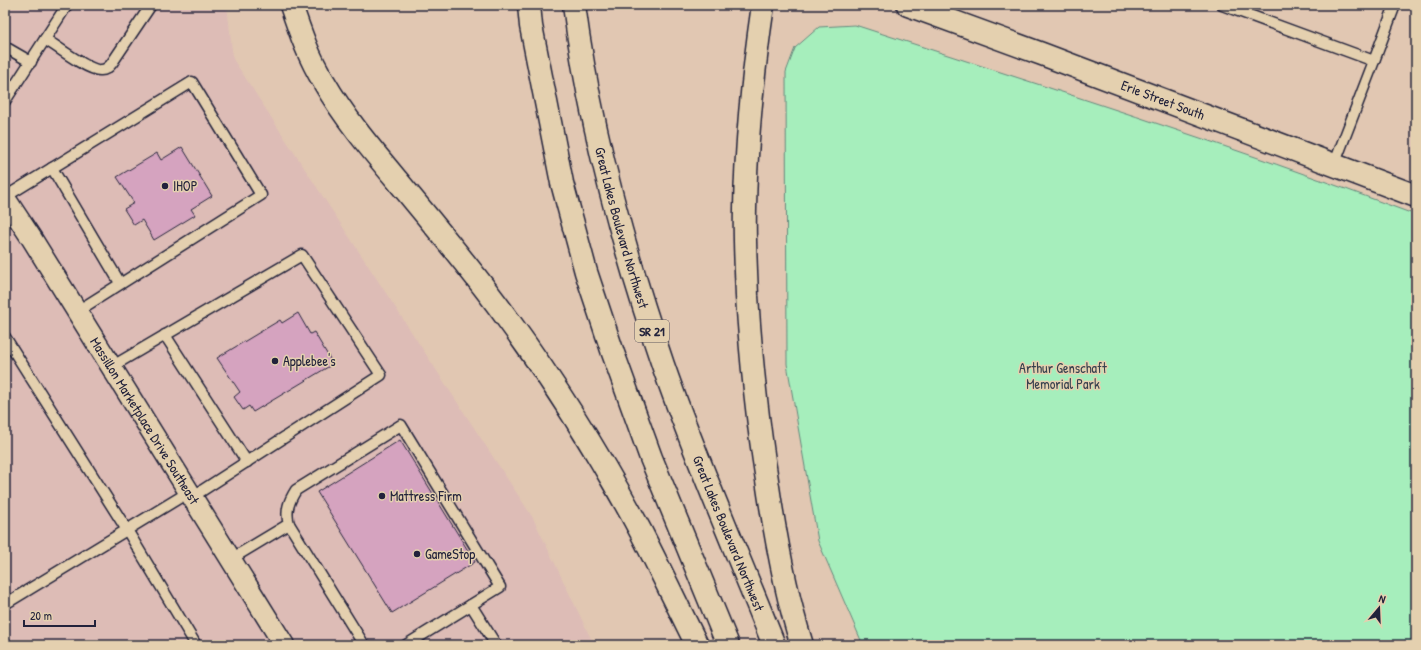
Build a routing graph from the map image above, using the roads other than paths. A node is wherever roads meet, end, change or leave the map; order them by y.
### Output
1 (67, 5) edge
2 (151, 5) edge
3 (291, 5) edge
4 (529, 5) edge
5 (574, 5) edge
6 (762, 5) edge
7 (908, 5) edge
8 (1222, 5) edge
9 (1395, 5) edge
10 (45, 39) junction
11 (5, 47) edge
12 (1374, 61) junction
13 (30, 62) junction
14 (5, 101) edge
15 (1334, 165) junction
16 (52, 168) junction
17 (1416, 196) edge
18 (7, 206) edge
19 (120, 283) junction
20 (76, 312) junction
21 (165, 335) junction
22 (5, 337) edge
23 (111, 367) junction
24 (247, 462) junction
25 (191, 494) junction
26 (288, 524) junction
27 (127, 530) junction
28 (231, 559) junction
29 (5, 604) edge
30 (472, 606) junction
31 (196, 645) edge
32 (284, 645) edge
33 (364, 645) edge
34 (406, 645) edge
35 (496, 645) edge
36 (696, 645) edge
37 (728, 645) edge
38 (774, 645) edge
39 (802, 645) edge

1 - 10 lane
2 - 10 lane
3 - 36 main road
4 - 37 main road
5 - 38 main road, Great Lakes Boulevard Northwest / SR 21
6 - 39 main road
7 - 15 main road, Erie Street South
8 - 12 lane
9 - 12 lane
10 - 13 lane
11 - 13 lane
12 - 15 lane
13 - 14 lane
15 - 17 main road, Erie Street South
16 - 18 lane
16 - 19 lane
16 - 19 lane
18 - 20 street, Massillon Marketplace Drive Southeast
19 - 20 lane
20 - 23 street, Massillon Marketplace Drive Southeast
21 - 23 lane
21 - 24 lane
21 - 24 lane
22 - 27 lane
23 - 25 street, Massillon Marketplace Drive Southeast
24 - 25 lane
25 - 27 lane
25 - 28 street, Massillon Marketplace Drive Southeast
26 - 28 lane
26 - 30 lane
26 - 33 lane
27 - 29 lane
27 - 31 lane
28 - 32 street, Massillon Marketplace Drive Southeast
30 - 34 lane
30 - 35 lane

